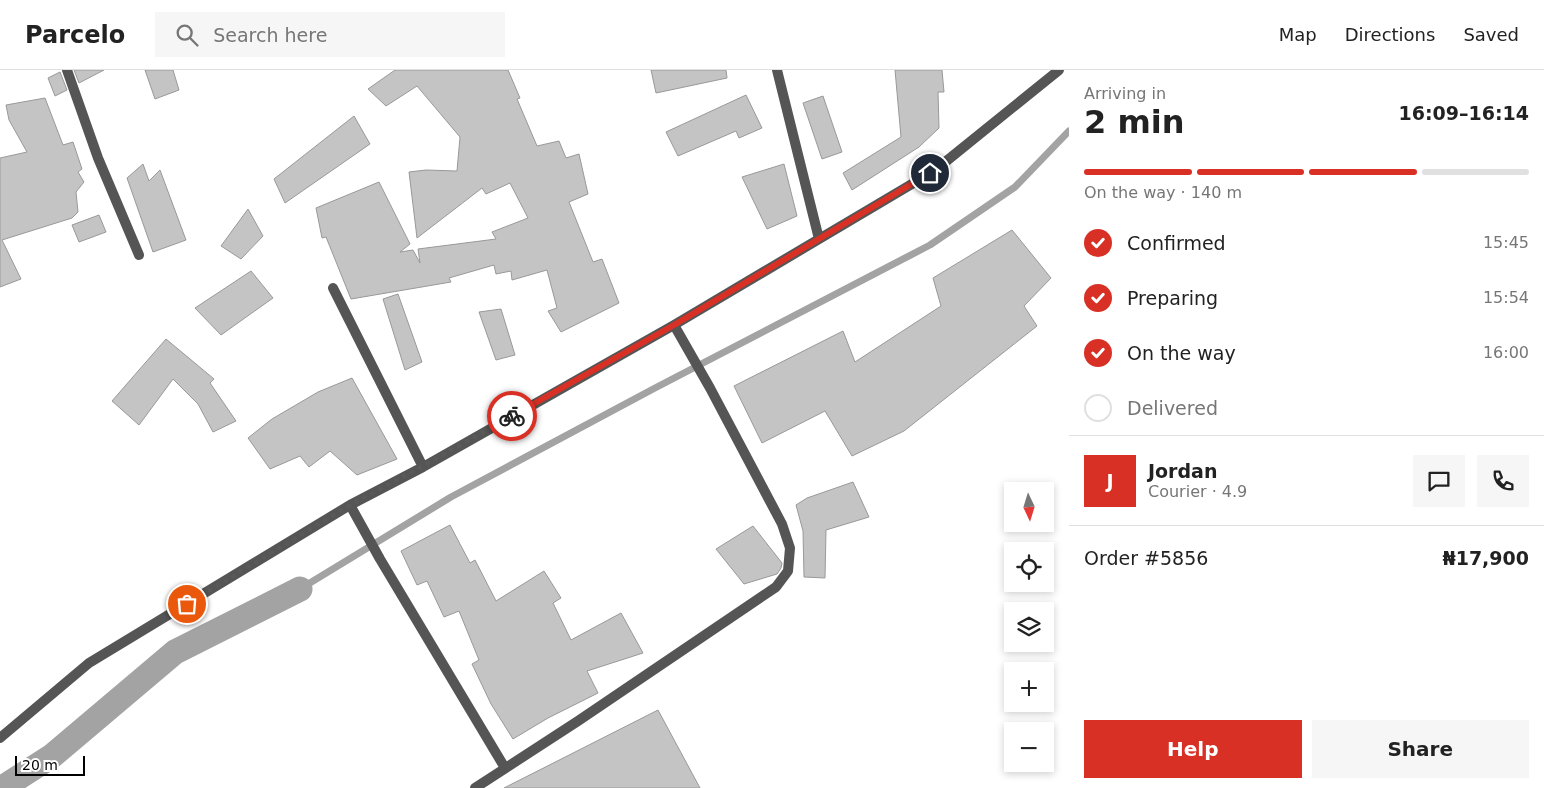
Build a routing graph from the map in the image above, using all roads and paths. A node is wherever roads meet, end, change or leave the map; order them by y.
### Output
1 (67, 70) edge
2 (778, 70) edge
3 (1060, 70) edge
4 (819, 239) junction
5 (140, 255) dead end
6 (333, 288) dead end
7 (674, 325) junction
8 (423, 466) junction
9 (350, 505) junction
10 (0, 738) edge
11 (505, 768) junction
12 (476, 788) edge

1 - 5 street
2 - 4 street
3 - 4 street
4 - 7 street
6 - 8 street
7 - 8 street
7 - 11 street
8 - 9 street
9 - 10 street
9 - 11 street
11 - 12 street

